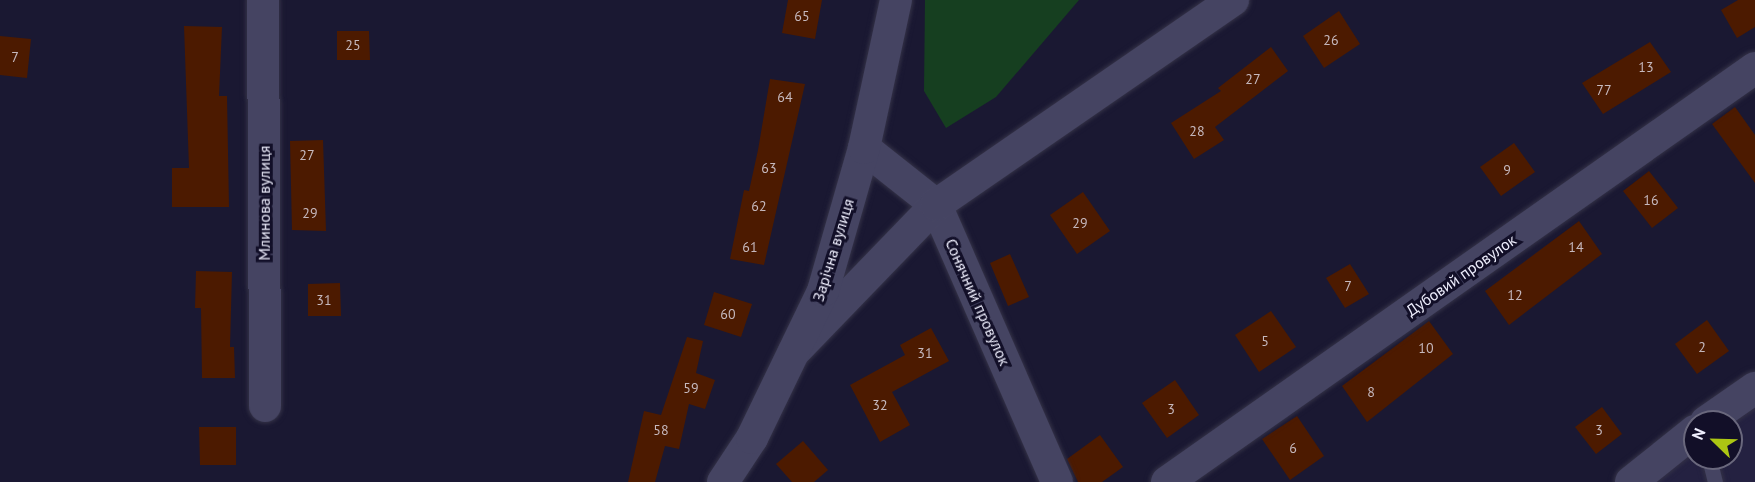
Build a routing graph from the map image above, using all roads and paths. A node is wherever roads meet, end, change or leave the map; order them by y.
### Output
1 (263, 0) edge
2 (896, 0) edge
3 (1233, 0) edge
4 (1751, 79) edge
5 (864, 148) junction
6 (936, 205) junction
7 (794, 352) junction
8 (1755, 388) edge
9 (265, 406) dead end
10 (1723, 410) edge
11 (1683, 440) edge
12 (723, 482) edge
13 (1057, 482) edge
14 (1167, 482) edge
15 (1632, 482) edge

1 - 9 street, Млинова вулиця
2 - 5 street, Зарічна вулиця
3 - 6 street
4 - 14 street, Дубовий провулок
5 - 6 street, Сонячний провулок
5 - 7 street, Зарічна вулиця
6 - 7 street
6 - 13 street, Сонячний провулок
7 - 12 street, Зарічна вулиця
8 - 10 street
11 - 15 street

